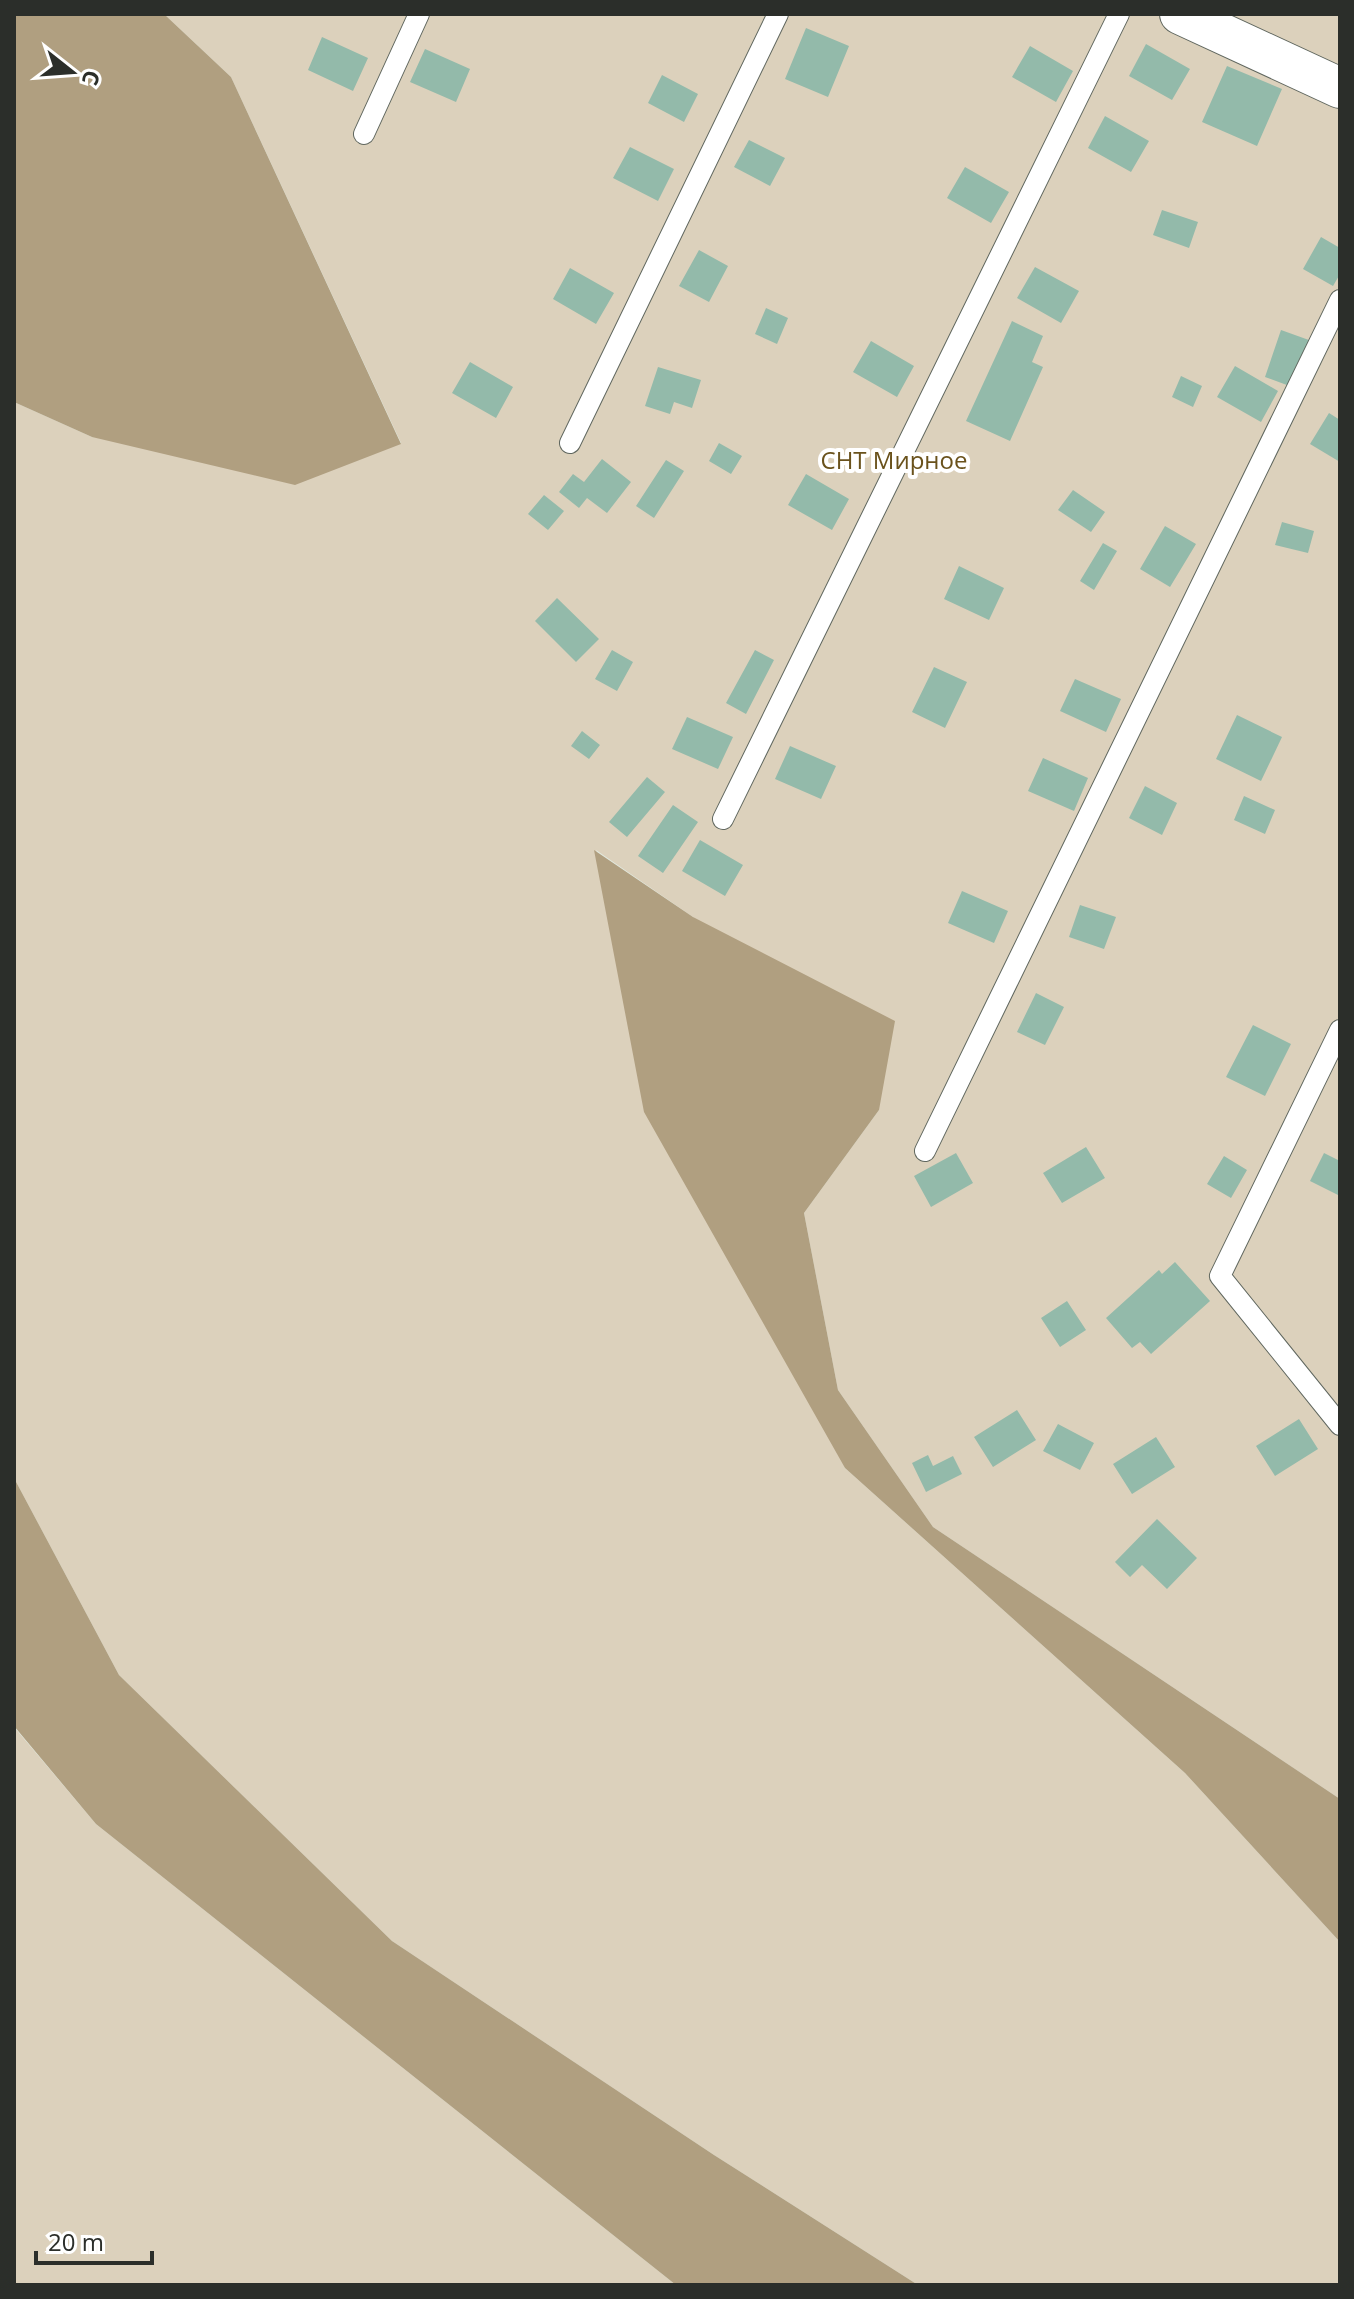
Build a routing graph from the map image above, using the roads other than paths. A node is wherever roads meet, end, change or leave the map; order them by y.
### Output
1 (419, 14) edge
2 (778, 14) edge
3 (1119, 14) edge
4 (1180, 14) edge
5 (1340, 88) edge
6 (364, 134) dead end
7 (1340, 300) edge
8 (570, 443) dead end
9 (723, 819) dead end
10 (1340, 1030) edge
11 (925, 1151) dead end
12 (1340, 1425) edge

1 - 6 lane
2 - 8 lane
3 - 9 lane
4 - 5 street
7 - 11 lane
10 - 12 lane

